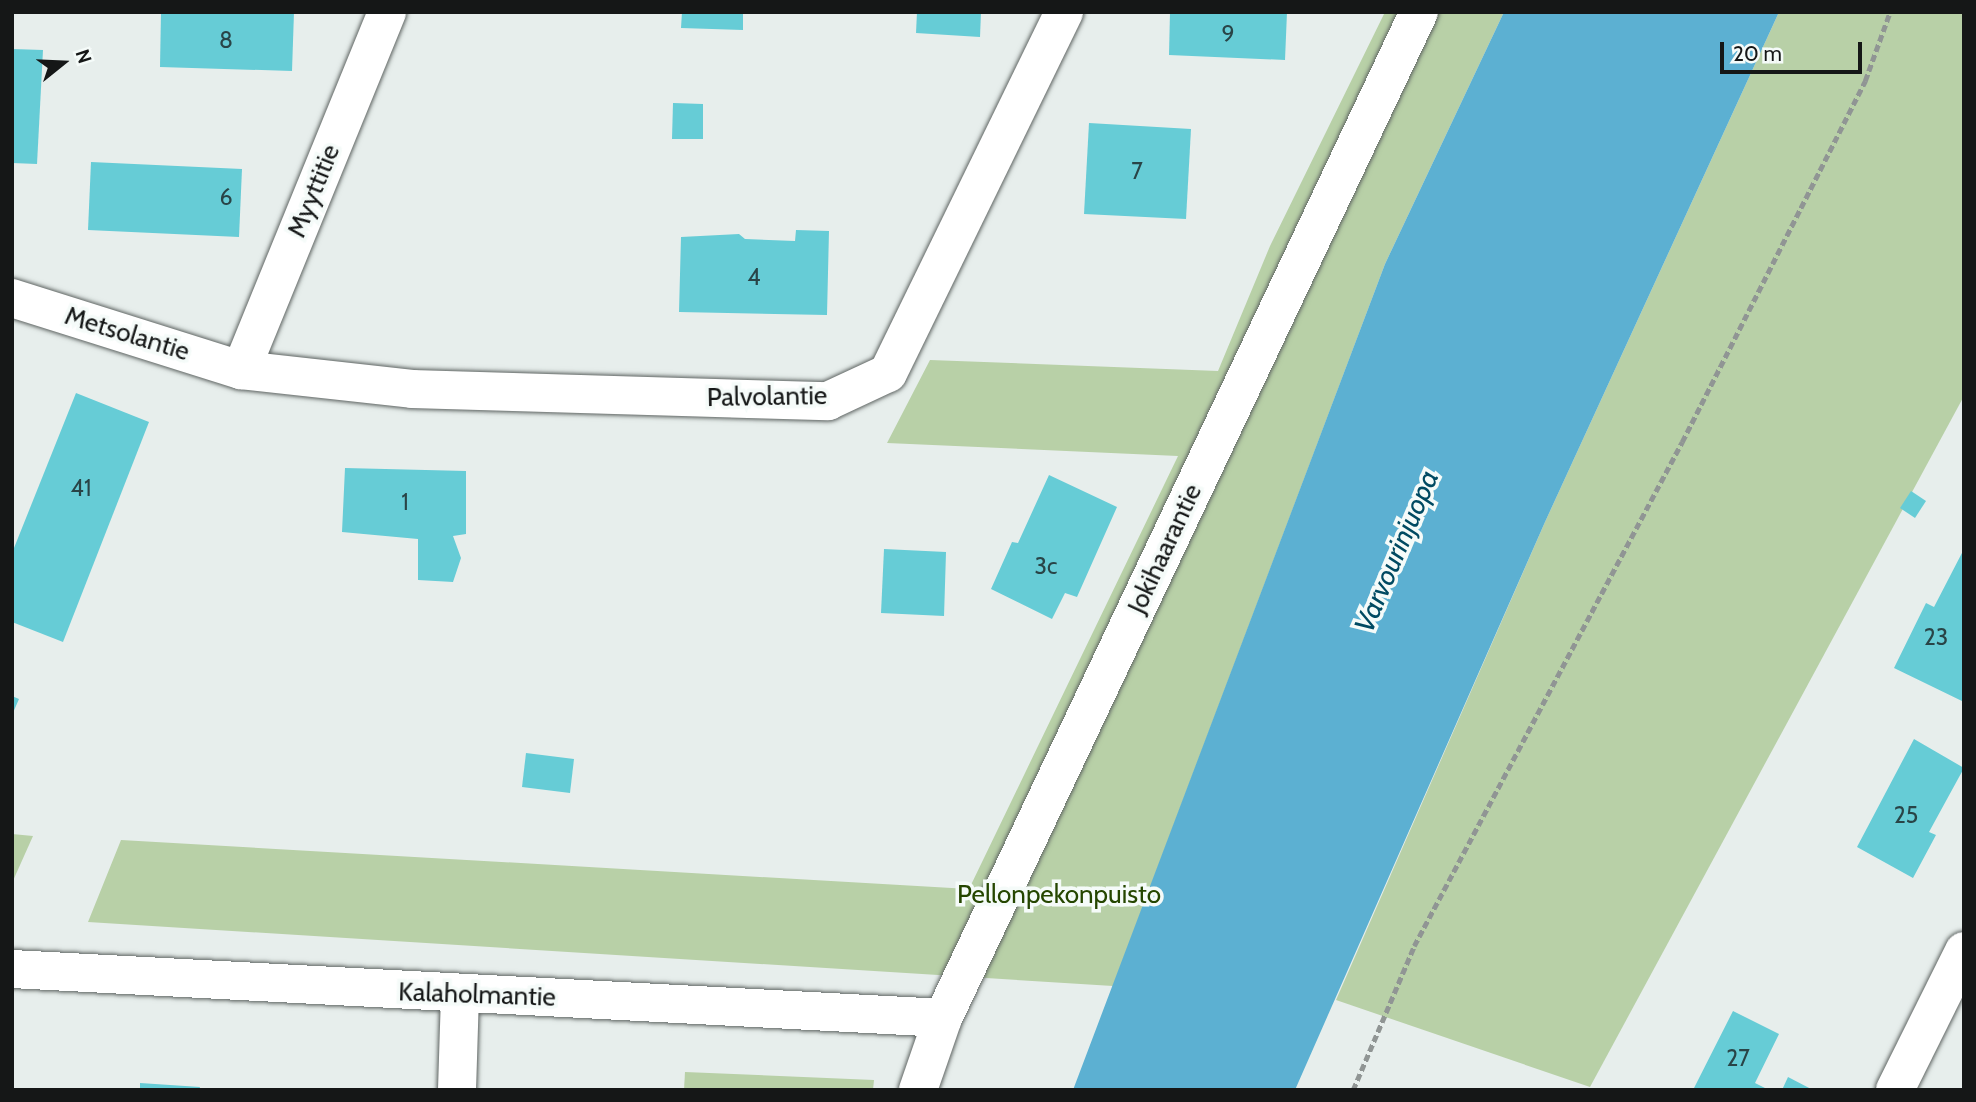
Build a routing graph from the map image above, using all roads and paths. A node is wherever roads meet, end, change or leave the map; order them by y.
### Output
1 (387, 12) edge
2 (1064, 12) edge
3 (1419, 12) edge
4 (1890, 12) edge
5 (12, 298) edge
6 (241, 370) junction
7 (1964, 951) edge
8 (12, 969) edge
9 (460, 994) junction
10 (943, 1018) junction
11 (457, 1090) edge
12 (918, 1090) edge
13 (1353, 1090) edge
14 (1895, 1090) edge

1 - 6 street, Myyttitie
2 - 6 street, Palvolantie
3 - 10 street, Jokihaarantie
4 - 13 path
5 - 6 street, Metsolantie
7 - 14 street
8 - 9 street, Kalaholmantie
9 - 10 street, Kalaholmantie
9 - 11 street
10 - 12 street, Jokihaarantie

